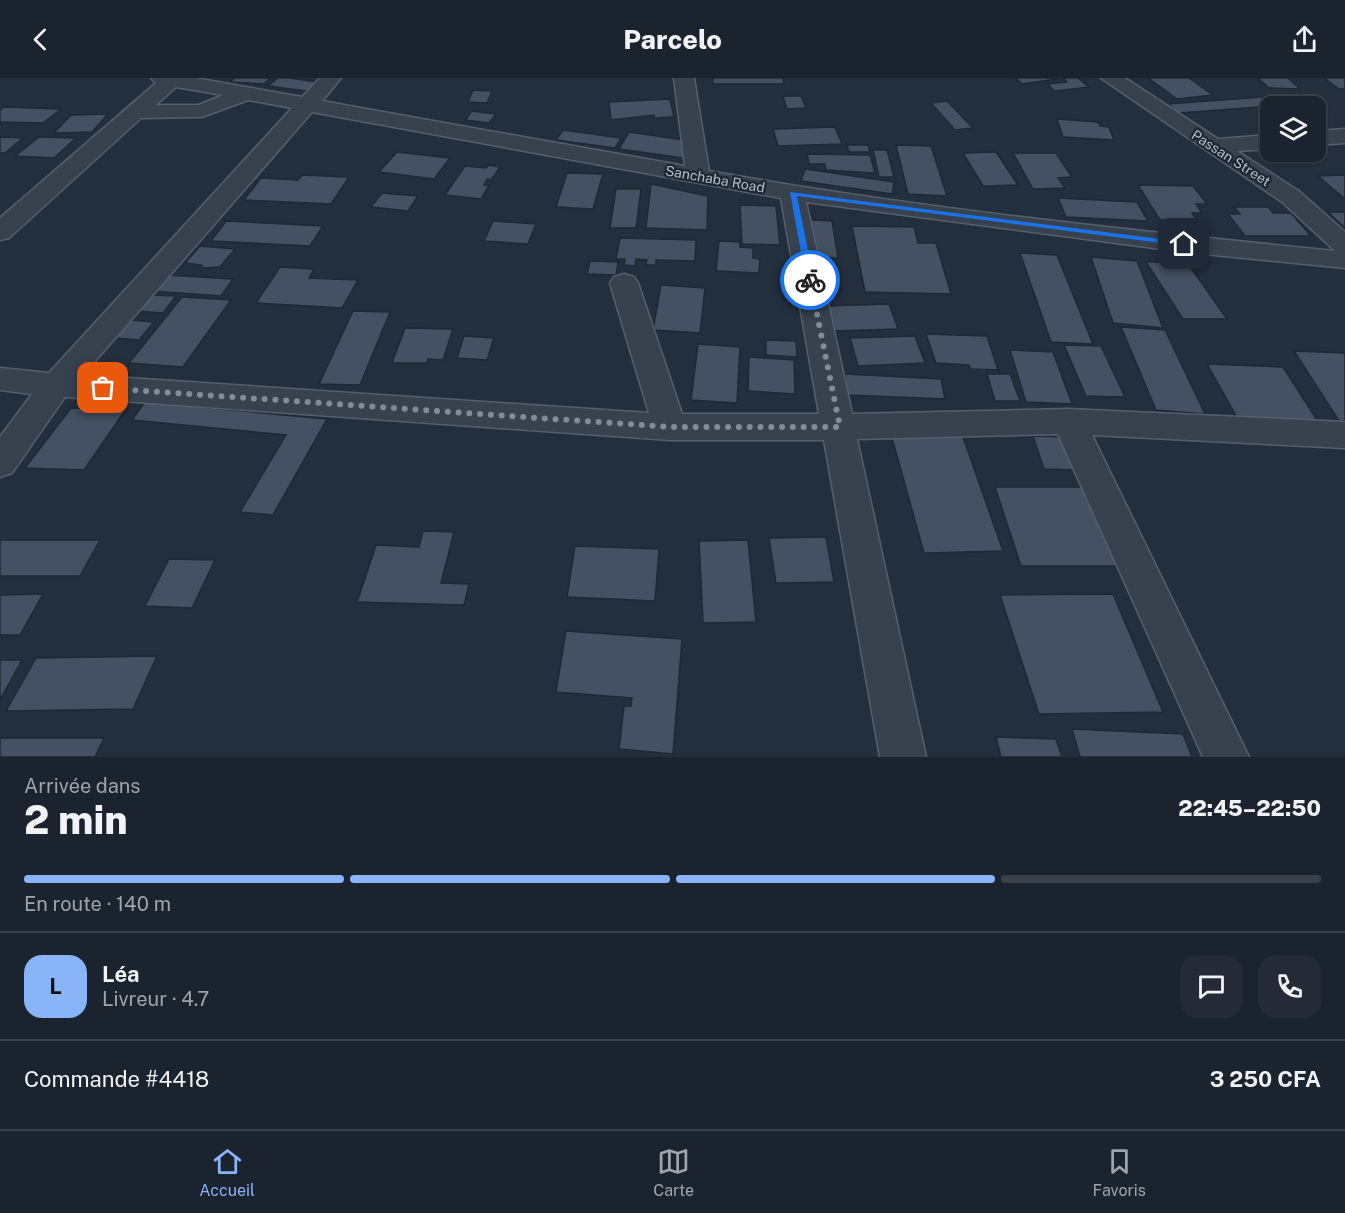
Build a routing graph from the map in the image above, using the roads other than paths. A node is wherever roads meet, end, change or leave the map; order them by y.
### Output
1 (331, 78) edge
2 (684, 78) edge
3 (1111, 78) edge
4 (167, 79) edge
5 (248, 93) junction
6 (307, 104) junction
7 (136, 112) junction
8 (1345, 136) edge
9 (1326, 137) edge
10 (1260, 143) edge
11 (1213, 146) junction
12 (698, 177) junction
13 (792, 193) junction
14 (0, 232) edge
15 (1345, 246) edge
16 (1345, 260) edge
17 (624, 283) dead end
18 (0, 379) edge
19 (56, 385) junction
20 (1069, 421) junction
21 (670, 427) junction
22 (840, 427) junction
23 (1345, 435) edge
24 (0, 463) edge
25 (903, 757) edge
26 (1226, 757) edge

1 - 6 street
2 - 12 street
3 - 11 street, Passan Street
4 - 5 street, Sanchaba Road
4 - 7 street
5 - 6 street, Sanchaba Road
5 - 7 street
6 - 12 street, Sanchaba Road
6 - 19 street
7 - 14 street
8 - 9 street
10 - 11 street
11 - 15 street, Passan Street
12 - 13 street, Sanchaba Road
13 - 16 street, Sanchaba Road
13 - 22 street
17 - 21 street
18 - 19 street
19 - 21 street
19 - 24 street
20 - 22 street
20 - 23 street
20 - 26 street
21 - 22 street
22 - 25 street

